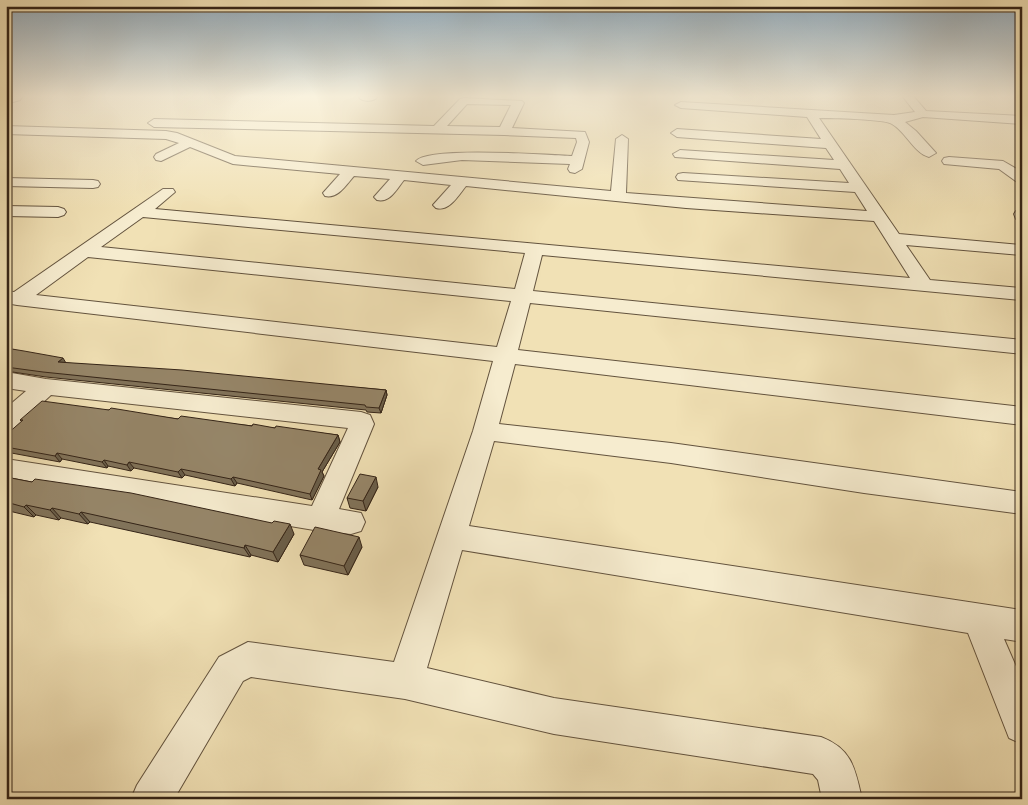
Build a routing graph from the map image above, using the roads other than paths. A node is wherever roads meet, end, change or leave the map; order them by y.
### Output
1 (152, 135) edge
2 (573, 135) edge
3 (677, 135) edge
4 (699, 135) edge
5 (824, 135) edge
6 (912, 135) edge
7 (622, 140) dead end
8 (189, 143) junction
9 (830, 144) junction
10 (929, 152) dead end
11 (680, 154) junction
12 (162, 157) dead end
13 (423, 160) dead end
14 (949, 161) dead end
15 (845, 165) junction
16 (351, 171) junction
17 (400, 176) junction
18 (683, 177) junction
19 (1022, 179) edge
20 (6, 182) edge
21 (462, 182) junction
22 (39, 183) junction
23 (94, 184) dead end
24 (860, 188) junction
25 (168, 192) dead end
26 (330, 193) dead end
27 (618, 196) junction
28 (382, 197) dead end
29 (686, 203) junction
30 (6, 204) edge
31 (441, 205) dead end
32 (6, 211) edge
33 (58, 212) dead end
34 (140, 212) junction
35 (879, 217) junction
36 (689, 220) dead end
37 (894, 239) junction
38 (534, 250) junction
39 (1022, 250) edge
40 (85, 251) junction
41 (924, 285) junction
42 (1022, 294) edge
43 (522, 296) junction
44 (12, 298) edge
45 (1022, 347) edge
46 (506, 355) junction
47 (6, 380) edge
48 (46, 387) junction
49 (1022, 416) edge
50 (6, 422) edge
51 (485, 432) junction
52 (6, 468) edge
53 (1022, 503) edge
54 (320, 519) junction
55 (351, 522) dead end
56 (453, 536) junction
57 (979, 619) junction
58 (1022, 626) edge
59 (406, 681) junction
60 (1022, 725) edge
61 (151, 799) edge
62 (842, 799) edge

1 - 8 street
2 - 13 street
3 - 11 street
4 - 9 street
5 - 9 street
6 - 10 street
7 - 27 street
8 - 12 street
8 - 16 street
9 - 15 street
11 - 15 street
11 - 18 street
14 - 19 street
15 - 24 street
16 - 17 street
16 - 26 street
17 - 21 street
17 - 28 street
18 - 24 street
18 - 29 street
20 - 22 street
21 - 27 street
21 - 31 street
22 - 23 street
22 - 30 street
24 - 35 street
25 - 34 street
27 - 29 street
29 - 35 street
29 - 36 street
32 - 33 street
34 - 38 street
34 - 40 street
35 - 37 street
37 - 39 street
37 - 41 street
38 - 41 street
38 - 43 street
40 - 43 street
40 - 44 street
41 - 42 street
43 - 45 street
43 - 46 street
44 - 46 street
46 - 49 street
46 - 51 street
47 - 48 street
48 - 50 street
48 - 54 street
51 - 53 street
51 - 56 street
52 - 54 street
54 - 55 street
56 - 57 street
56 - 59 street
57 - 58 street
57 - 60 street
59 - 61 street
59 - 62 street

